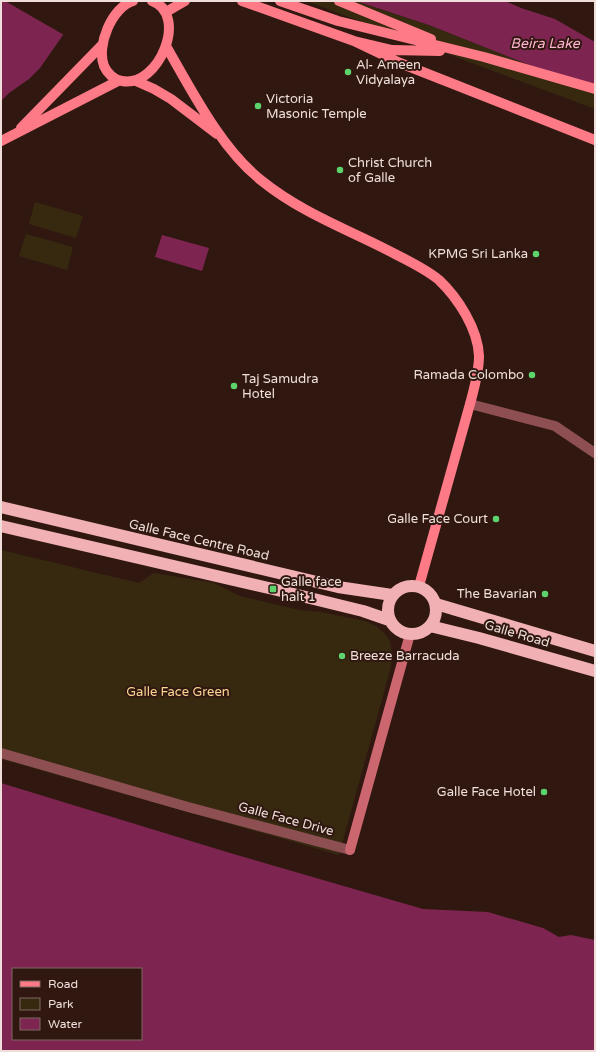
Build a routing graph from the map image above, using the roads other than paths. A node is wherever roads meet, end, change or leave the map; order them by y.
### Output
1 (131, 1) edge
2 (184, 1) edge
3 (242, 1) edge
4 (280, 1) edge
5 (339, 1) edge
6 (156, 2) edge
7 (166, 12) junction
8 (354, 41) junction
9 (102, 45) junction
10 (166, 46) junction
11 (460, 52) junction
12 (118, 81) junction
13 (136, 81) junction
14 (595, 89) edge
15 (12, 136) junction
16 (222, 138) junction
17 (595, 140) edge
18 (1, 141) edge
19 (470, 404) junction
20 (595, 453) edge
21 (1, 507) edge
22 (1, 526) edge
23 (419, 586) junction
24 (392, 594) junction
25 (436, 604) junction
26 (389, 620) junction
27 (430, 626) junction
28 (410, 634) junction
29 (595, 651) edge
30 (595, 671) edge
31 (1, 753) edge

1 - 9 main road
2 - 7 main road
3 - 8 main road
4 - 11 main road
5 - 11 main road
6 - 7 main road
7 - 10 main road
8 - 11 main road
8 - 17 main road
9 - 12 main road
9 - 15 main road
10 - 13 main road
10 - 16 main road
11 - 14 main road
12 - 13 main road
12 - 15 main road
13 - 16 main road
15 - 18 main road
16 - 19 main road
19 - 20 street
19 - 23 main road
21 - 24 highway, Galle Face Centre Road
22 - 26 highway
23 - 24 highway
23 - 25 highway
24 - 26 highway
25 - 27 highway
25 - 29 highway, Galle Road
26 - 28 highway
27 - 28 highway
27 - 30 highway, Galle Road
28 - 31 street, Galle Face Drive

